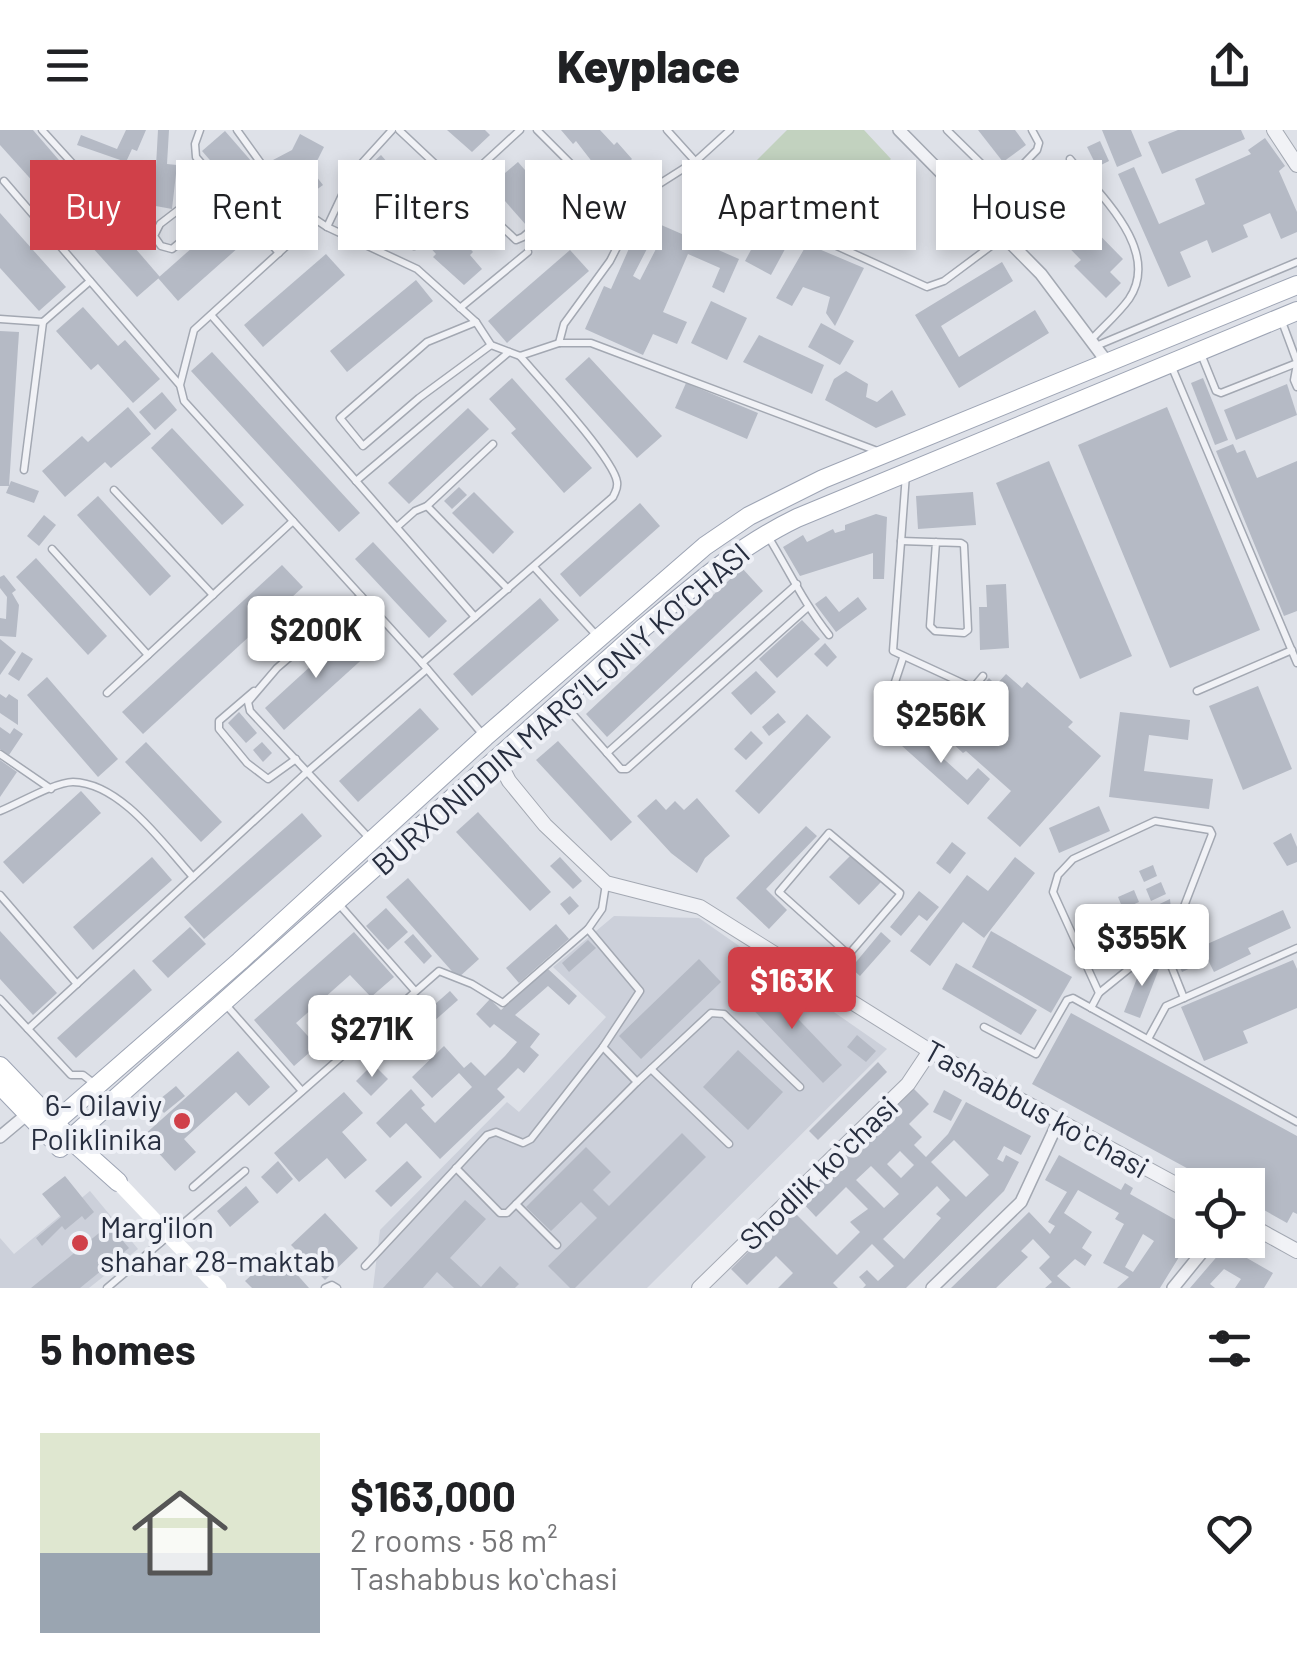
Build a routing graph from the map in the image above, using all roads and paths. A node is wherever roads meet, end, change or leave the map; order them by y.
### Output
1 (42, 130) edge
2 (200, 130) edge
3 (237, 130) edge
4 (396, 130) edge
5 (520, 130) edge
6 (538, 130) edge
7 (667, 130) edge
8 (730, 130) edge
9 (899, 130) edge
10 (947, 130) edge
11 (1032, 130) edge
12 (1277, 131) edge
13 (1070, 158) dead end
14 (67, 160) edge
15 (201, 160) edge
16 (259, 160) edge
17 (366, 160) edge
18 (430, 160) edge
19 (488, 160) edge
20 (567, 160) edge
21 (694, 160) edge
22 (696, 160) edge
23 (978, 160) edge
24 (1027, 160) edge
25 (1297, 164) edge
26 (936, 168) edge
27 (4, 181) dead end
28 (338, 204) edge
29 (30, 212) edge
30 (176, 212) edge
31 (318, 221) edge
32 (327, 227) junction
33 (156, 229) edge
34 (505, 229) edge
35 (525, 235) edge
36 (156, 241) edge
37 (176, 246) edge
38 (63, 250) edge
39 (276, 250) edge
40 (282, 250) edge
41 (615, 250) edge
42 (846, 250) edge
43 (986, 250) edge
44 (1017, 250) edge
45 (528, 252) dead end
46 (279, 253) junction
47 (1297, 262) edge
48 (90, 281) junction
49 (1246, 283) junction
50 (1297, 285) edge
51 (1255, 302) junction
52 (460, 308) junction
53 (211, 315) junction
54 (1289, 315) edge
55 (0, 319) edge
56 (43, 322) junction
57 (476, 322) junction
58 (560, 343) junction
59 (491, 345) junction
60 (1098, 349) junction
61 (509, 352) junction
62 (1200, 353) junction
63 (520, 356) junction
64 (1297, 363) edge
65 (1172, 365) junction
66 (180, 385) junction
67 (1297, 387) edge
68 (493, 444) dead end
69 (885, 454) junction
70 (24, 470) dead end
71 (906, 473) junction
72 (356, 481) junction
73 (114, 490) dead end
74 (427, 506) junction
75 (293, 521) junction
76 (396, 527) junction
77 (766, 533) junction
78 (901, 541) junction
79 (936, 542) junction
80 (52, 549) dead end
81 (534, 566) junction
82 (797, 584) junction
83 (508, 589) junction
84 (213, 595) junction
85 (361, 596) junction
86 (807, 608) junction
87 (475, 618) junction
88 (829, 634) dead end
89 (599, 638) junction
90 (1292, 650) junction
91 (148, 655) junction
92 (903, 658) junction
93 (1297, 663) edge
94 (425, 666) junction
95 (983, 676) dead end
96 (260, 686) junction
97 (973, 688) junction
98 (1196, 691) dead end
99 (108, 694) dead end
100 (561, 700) junction
101 (887, 706) dead end
102 (945, 722) dead end
103 (485, 737) junction
104 (607, 752) junction
105 (0, 754) edge
106 (496, 758) junction
107 (296, 759) junction
108 (307, 772) junction
109 (52, 790) junction
110 (0, 811) edge
111 (372, 841) junction
112 (193, 876) junction
113 (606, 883) junction
114 (0, 895) edge
115 (336, 901) junction
116 (588, 929) junction
117 (1174, 932) junction
118 (1297, 948) edge
119 (848, 954) junction
120 (76, 984) junction
121 (823, 984) junction
122 (415, 991) junction
123 (1099, 993) junction
124 (0, 998) edge
125 (1184, 998) junction
126 (224, 1002) junction
127 (1091, 1008) junction
128 (984, 1027) dead end
129 (28, 1029) junction
130 (1148, 1039) junction
131 (602, 1046) junction
132 (930, 1050) junction
133 (0, 1066) edge
134 (652, 1069) junction
135 (637, 1082) junction
136 (0, 1085) edge
137 (98, 1086) junction
138 (800, 1087) dead end
139 (302, 1091) junction
140 (33, 1109) junction
141 (1059, 1120) junction
142 (1297, 1122) edge
143 (50, 1127) junction
144 (0, 1137) edge
145 (65, 1144) junction
146 (729, 1144) dead end
147 (456, 1168) junction
148 (246, 1170) dead end
149 (118, 1182) joint
150 (1175, 1184) edge
151 (193, 1187) dead end
152 (516, 1204) junction
153 (1265, 1233) edge
154 (170, 1236) junction
155 (557, 1246) dead end
156 (1297, 1251) edge
157 (1197, 1258) edge
158 (365, 1266) dead end
159 (107, 1288) edge
160 (219, 1288) edge
161 (325, 1288) edge
162 (337, 1288) edge
163 (699, 1288) edge
164 (932, 1288) edge
165 (1173, 1288) edge

1 - 14 lane
2 - 15 lane
3 - 16 lane
4 - 17 lane
4 - 18 lane
5 - 19 lane
6 - 20 lane
7 - 21 lane
8 - 22 lane
9 - 26 street
10 - 23 lane
11 - 24 lane
12 - 25 street
13 - 60 lane
27 - 29 lane
28 - 32 lane
30 - 33 lane
31 - 32 lane
32 - 52 lane
34 - 35 lane
36 - 37 lane
38 - 48 lane
39 - 46 lane
40 - 46 lane
41 - 58 lane
42 - 43 lane
44 - 60 street
45 - 52 lane
46 - 53 lane
47 - 49 lane
48 - 56 lane
48 - 66 lane
49 - 51 lane
49 - 60 lane
50 - 51 main road, BURXONIDDIN MARG’ILONIY KO’CHASI
51 - 60 main road, BURXONIDDIN MARG’ILONIY KO’CHASI
52 - 57 lane
53 - 66 lane
53 - 72 lane
54 - 62 main road, BURXONIDDIN MARG’ILONIY KO’CHASI
54 - 64 lane
55 - 56 lane
56 - 70 lane
57 - 59 lane
57 - 59 lane
58 - 63 lane
58 - 69 lane
59 - 61 lane
60 - 69 main road, BURXONIDDIN MARG’ILONIY KO’CHASI
61 - 63 lane
61 - 72 lane
62 - 64 lane
62 - 65 main road, BURXONIDDIN MARG’ILONIY KO’CHASI
63 - 81 lane
64 - 67 lane
65 - 71 main road, BURXONIDDIN MARG’ILONIY KO’CHASI
65 - 90 lane
66 - 75 lane
68 - 74 lane
69 - 89 main road, BURXONIDDIN MARG’ILONIY KO’CHASI
71 - 77 main road, BURXONIDDIN MARG’ILONIY KO’CHASI
71 - 78 lane
72 - 76 lane
73 - 84 lane
74 - 76 lane
74 - 83 lane
75 - 84 lane
75 - 85 lane
76 - 87 lane
77 - 82 lane
77 - 100 main road, BURXONIDDIN MARG’ILONIY KO’CHASI
78 - 79 lane
78 - 92 lane
79 - 79 lane
80 - 91 lane
81 - 83 lane
81 - 89 lane
82 - 86 lane
82 - 104 lane
83 - 87 lane
84 - 91 lane
85 - 94 lane
85 - 96 lane
86 - 88 lane
86 - 104 lane
87 - 94 lane
89 - 103 main road, BURXONIDDIN MARG’ILONIY KO’CHASI
90 - 93 lane
90 - 98 lane
91 - 99 lane
92 - 97 lane
92 - 101 lane
94 - 103 lane
94 - 108 lane
95 - 97 lane
96 - 107 lane
96 - 107 lane
97 - 102 lane
100 - 104 lane
100 - 106 main road, BURXONIDDIN MARG’ILONIY KO’CHASI
103 - 106 main road
103 - 111 main road, BURXONIDDIN MARG’ILONIY KO’CHASI
105 - 109 lane
106 - 113 street, Tashabbus koʻchasi
106 - 115 main road, BURXONIDDIN MARG’ILONIY KO’CHASI
107 - 108 lane
108 - 111 lane
108 - 112 lane
109 - 110 lane
109 - 112 lane
111 - 137 main road, BURXONIDDIN MARG’ILONIY KO’CHASI
112 - 120 lane
113 - 116 lane
113 - 121 street, Tashabbus koʻchasi
114 - 120 lane
115 - 122 lane
115 - 126 main road, BURXONIDDIN MARG’ILONIY KO’CHASI
116 - 122 lane
116 - 131 lane
117 - 123 lane
117 - 123 lane
117 - 125 lane
118 - 125 lane
119 - 119 lane
119 - 121 lane
120 - 129 lane
121 - 132 street, Tashabbus koʻchasi
122 - 139 lane
123 - 127 lane
124 - 129 lane
125 - 130 lane
126 - 139 lane
126 - 145 main road, BURXONIDDIN MARG’ILONIY KO’CHASI
127 - 128 lane
127 - 130 lane
129 - 137 lane
130 - 142 lane
131 - 135 lane
131 - 147 lane
132 - 141 street, Tashabbus koʻchasi
132 - 163 street, Shodlik koʻchasi
133 - 140 main road
134 - 135 lane
134 - 138 lane
134 - 146 lane
135 - 152 lane
136 - 140 main road
137 - 143 main road, BURXONIDDIN MARG’ILONIY KO’CHASI
139 - 151 lane
140 - 143 main road
140 - 144 street
141 - 150 street, Tashabbus koʻchasi
141 - 164 street
143 - 145 main road
145 - 149 main road
147 - 152 lane
147 - 158 lane
148 - 154 lane
149 - 154 main road
152 - 155 lane
153 - 156 street
154 - 159 lane
154 - 160 main road
157 - 165 street
161 - 162 lane

